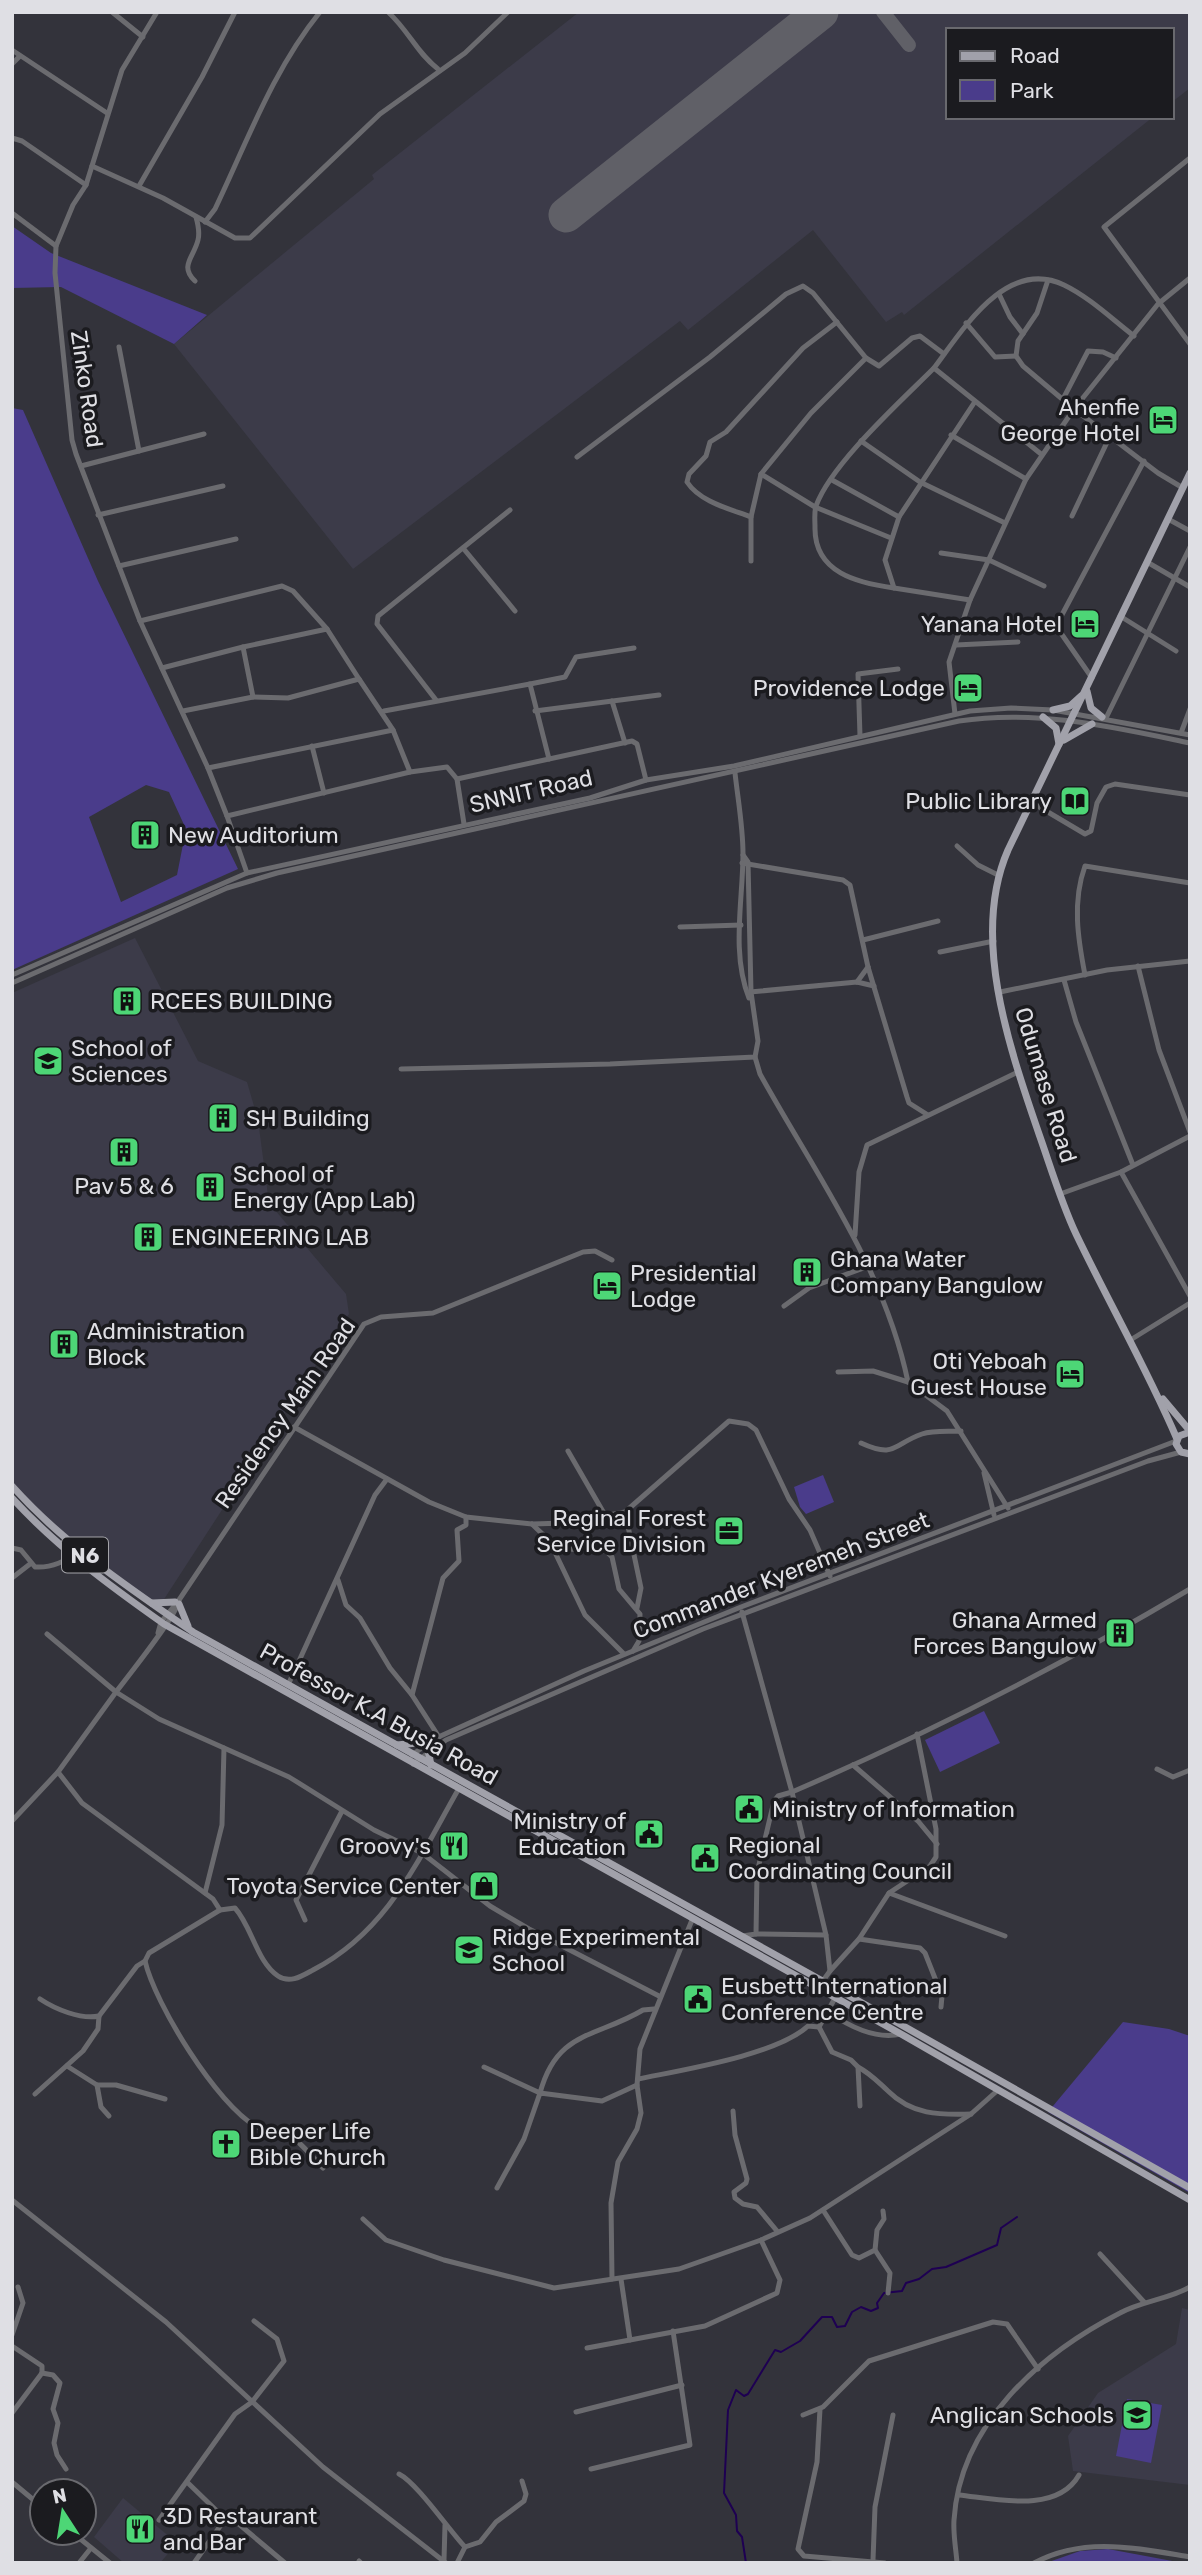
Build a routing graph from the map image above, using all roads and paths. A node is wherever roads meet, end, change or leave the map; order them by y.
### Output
1 (112, 12) edge
2 (158, 12) edge
3 (235, 12) edge
4 (320, 12) edge
5 (388, 12) edge
6 (508, 12) edge
7 (143, 37) junction
8 (12, 50) edge
9 (20, 56) junction
10 (12, 64) edge
11 (438, 69) junction
12 (107, 113) junction
13 (12, 138) edge
14 (1190, 159) edge
15 (92, 166) junction
16 (86, 185) junction
17 (139, 186) junction
18 (12, 213) edge
19 (196, 217) junction
20 (205, 222) junction
21 (56, 246) junction
22 (1190, 278) edge
23 (1048, 280) junction
24 (195, 281) dead end
25 (999, 294) junction
26 (1158, 304) junction
27 (837, 322) junction
28 (966, 323) junction
29 (1023, 334) junction
30 (1134, 335) junction
31 (1190, 344) edge
32 (119, 347) dead end
33 (944, 354) junction
34 (1016, 356) junction
35 (866, 358) junction
36 (1116, 358) junction
37 (934, 368) junction
38 (1063, 400) junction
39 (974, 403) junction
40 (1074, 409) junction
41 (204, 434) dead end
42 (951, 435) junction
43 (1110, 436) junction
44 (861, 441) junction
45 (139, 451) junction
46 (1041, 454) junction
47 (577, 457) dead end
48 (1144, 461) junction
49 (81, 466) junction
50 (1190, 473) edge
51 (761, 474) junction
52 (1026, 479) junction
53 (831, 480) junction
54 (920, 482) junction
55 (223, 486) dead end
56 (1183, 488) junction
57 (815, 507) junction
58 (510, 509) dead end
59 (98, 515) junction
60 (1072, 516) dead end
61 (751, 517) junction
62 (899, 517) junction
63 (1168, 519) junction
64 (1004, 523) junction
65 (1190, 531) edge
66 (891, 538) junction
67 (236, 539) dead end
68 (1190, 547) edge
69 (463, 548) junction
70 (941, 553) dead end
71 (989, 560) junction
72 (751, 561) dead end
73 (1147, 562) junction
74 (119, 566) junction
75 (1177, 578) junction
76 (1044, 586) dead end
77 (1190, 587) edge
78 (894, 588) junction
79 (970, 600) junction
80 (515, 611) dead end
81 (1120, 616) junction
82 (140, 621) junction
83 (327, 629) junction
84 (1149, 633) junction
85 (1018, 642) dead end
86 (956, 645) junction
87 (243, 647) junction
88 (634, 648) dead end
89 (1177, 651) dead end
90 (162, 668) junction
91 (898, 669) dead end
92 (1092, 678) junction
93 (359, 679) junction
94 (530, 684) junction
95 (1087, 690) junction
96 (659, 695) dead end
97 (253, 697) junction
98 (436, 700) junction
99 (612, 701) junction
100 (1190, 709) edge
101 (1053, 710) junction
102 (183, 711) junction
103 (384, 711) junction
104 (535, 711) junction
105 (955, 714) junction
106 (1043, 717) junction
107 (1072, 717) junction
108 (1104, 718) junction
109 (1092, 724) junction
110 (393, 730) junction
111 (1181, 733) junction
112 (1190, 735) edge
113 (860, 736) junction
114 (834, 742) junction
115 (625, 743) junction
116 (1190, 743) edge
117 (1060, 744) junction
118 (820, 745) junction
119 (313, 746) junction
120 (836, 750) junction
121 (822, 753) junction
122 (549, 759) junction
123 (208, 768) junction
124 (410, 772) junction
125 (735, 773) junction
126 (457, 779) junction
127 (646, 780) junction
128 (324, 793) junction
129 (1190, 795) edge
130 (590, 798) junction
131 (579, 800) junction
132 (1031, 802) junction
133 (592, 805) junction
134 (581, 808) junction
135 (227, 816) junction
136 (464, 824) junction
137 (957, 846) dead end
138 (745, 863) junction
139 (247, 873) junction
140 (998, 875) junction
141 (1190, 883) edge
142 (938, 920) dead end
143 (747, 924) junction
144 (740, 925) junction
145 (680, 927) dead end
146 (863, 940) junction
147 (994, 941) junction
148 (940, 952) dead end
149 (1190, 961) edge
150 (45, 964) junction
151 (1138, 966) junction
152 (868, 967) junction
153 (36, 968) junction
154 (12, 975) edge
155 (1085, 975) junction
156 (1064, 980) junction
157 (857, 982) junction
158 (12, 983) edge
159 (874, 986) junction
160 (749, 992) junction
161 (1000, 992) junction
162 (755, 1057) junction
163 (401, 1069) dead end
164 (1018, 1072) junction
165 (928, 1115) junction
166 (1190, 1134) edge
167 (1133, 1165) junction
168 (1121, 1172) junction
169 (1060, 1194) junction
170 (855, 1235) junction
171 (612, 1260) dead end
172 (869, 1266) junction
173 (1190, 1296) edge
174 (1190, 1303) edge
175 (784, 1306) dead end
176 (1132, 1339) junction
177 (838, 1372) dead end
178 (908, 1382) junction
179 (1158, 1393) junction
180 (295, 1427) junction
181 (961, 1431) junction
182 (1190, 1432) edge
183 (1177, 1440) junction
184 (861, 1443) dead end
185 (568, 1451) dead end
186 (1186, 1455) edge
187 (983, 1470) junction
188 (387, 1479) junction
189 (12, 1486) edge
190 (12, 1498) edge
191 (1007, 1506) junction
192 (625, 1512) junction
193 (993, 1512) junction
194 (1011, 1514) junction
195 (605, 1515) junction
196 (466, 1517) junction
197 (996, 1520) junction
198 (532, 1524) junction
199 (550, 1542) junction
200 (66, 1544) junction
201 (12, 1548) edge
202 (76, 1552) junction
203 (30, 1564) junction
204 (831, 1576) junction
205 (12, 1578) edge
206 (338, 1580) junction
207 (1190, 1589) edge
208 (146, 1602) junction
209 (178, 1602) junction
210 (637, 1608) junction
211 (742, 1610) junction
212 (170, 1616) junction
213 (164, 1624) junction
214 (193, 1632) junction
215 (47, 1634) dead end
216 (632, 1651) junction
217 (624, 1654) junction
218 (288, 1685) junction
219 (117, 1692) junction
220 (412, 1695) junction
221 (918, 1734) junction
222 (440, 1739) junction
223 (394, 1745) junction
224 (428, 1746) junction
225 (225, 1748) junction
226 (413, 1759) junction
227 (853, 1765) junction
228 (431, 1766) junction
229 (1157, 1769) dead end
230 (1190, 1770) edge
231 (58, 1772) junction
232 (458, 1790) junction
233 (792, 1792) junction
234 (341, 1811) junction
235 (520, 1820) junction
236 (12, 1821) edge
237 (937, 1844) junction
238 (422, 1853) junction
239 (205, 1893) junction
240 (889, 1893) junction
241 (220, 1910) junction
242 (305, 1920) dead end
243 (692, 1920) junction
244 (756, 1934) junction
245 (826, 1935) junction
246 (1005, 1936) dead end
247 (859, 1939) junction
248 (739, 1941) junction
249 (145, 1961) junction
250 (830, 1971) junction
251 (822, 1982) junction
252 (659, 1996) junction
253 (835, 1998) junction
254 (40, 1999) dead end
255 (941, 2007) dead end
256 (654, 2009) junction
257 (828, 2012) junction
258 (99, 2016) junction
259 (820, 2027) junction
260 (901, 2034) junction
261 (67, 2066) junction
262 (484, 2067) dead end
263 (858, 2067) junction
264 (637, 2082) junction
265 (97, 2085) junction
266 (998, 2090) junction
267 (540, 2093) junction
268 (35, 2094) dead end
269 (165, 2099) dead end
270 (860, 2106) dead end
271 (733, 2112) dead end
272 (971, 2114) junction
273 (109, 2116) dead end
274 (323, 2168) dead end
275 (497, 2188) dead end
276 (1190, 2189) edge
277 (12, 2200) edge
278 (1190, 2200) edge
279 (823, 2210) junction
280 (883, 2211) dead end
281 (363, 2220) dead end
282 (777, 2231) junction
283 (761, 2240) junction
284 (875, 2250) junction
285 (1100, 2254) dead end
286 (612, 2279) junction
287 (621, 2279) junction
288 (18, 2287) dead end
289 (1190, 2287) edge
290 (888, 2293) dead end
291 (1144, 2302) junction
292 (254, 2320) dead end
293 (673, 2331) junction
294 (12, 2335) edge
295 (630, 2340) junction
296 (12, 2346) edge
297 (587, 2348) dead end
298 (1038, 2369) junction
299 (43, 2373) junction
300 (682, 2385) junction
301 (252, 2402) junction
302 (820, 2409) junction
303 (576, 2412) dead end
304 (12, 2413) edge
305 (803, 2415) dead end
306 (893, 2415) dead end
307 (66, 2469) dead end
308 (591, 2469) dead end
309 (399, 2474) dead end
310 (1079, 2475) dead end
311 (522, 2481) dead end
312 (12, 2482) edge
313 (188, 2483) junction
314 (28, 2495) edge
315 (959, 2495) junction
316 (228, 2515) junction
317 (159, 2521) dead end
318 (445, 2525) junction
319 (466, 2547) junction
320 (91, 2548) joint
321 (1190, 2557) edge
322 (873, 2560) junction
323 (445, 2561) edge
324 (196, 2562) edge
325 (79, 2563) edge
326 (110, 2563) edge
327 (285, 2563) edge
328 (457, 2563) edge
329 (885, 2563) edge
330 (957, 2563) edge
331 (1034, 2563) edge

1 - 7 street
2 - 7 street, Zinko Road
3 - 17 street
4 - 20 street
5 - 11 street
6 - 11 street
7 - 12 street, Zinko Road
8 - 9 street
9 - 10 street
9 - 12 street
11 - 20 street
12 - 15 street, Zinko Road
13 - 16 street
14 - 26 street
15 - 16 street, Zinko Road
15 - 17 street
16 - 21 street, Zinko Road
17 - 19 street
18 - 21 street
19 - 20 street
19 - 24 street
21 - 49 street, Zinko Road
22 - 26 street
23 - 25 street
23 - 29 street
23 - 30 street
25 - 28 street
25 - 29 street
26 - 30 street
26 - 31 street
27 - 35 street
27 - 47 street
27 - 61 street
28 - 33 street
28 - 34 street
29 - 34 street
30 - 36 street
32 - 45 street
33 - 35 street
33 - 37 street
34 - 38 street
35 - 51 street
36 - 38 street
36 - 40 street
37 - 39 street
37 - 44 street
38 - 40 street
39 - 42 street
39 - 46 street
40 - 43 street
40 - 46 street
41 - 45 street
42 - 52 street
42 - 54 street
43 - 48 street
43 - 60 street
44 - 53 street
44 - 54 street
45 - 49 street
46 - 52 street
48 - 56 street
48 - 92 street
49 - 59 street, Zinko Road
50 - 56 main road, Odumase Road
51 - 57 street
51 - 61 street
52 - 64 street
53 - 57 street
53 - 62 street
54 - 62 street
54 - 64 street
55 - 59 street
56 - 63 main road, Odumase Road
57 - 66 street
57 - 78 street
58 - 69 street
59 - 74 street, Zinko Road
61 - 72 street
62 - 66 street
63 - 65 street
63 - 73 main road, Odumase Road
64 - 71 street
66 - 78 street
67 - 74 street
68 - 75 street
69 - 80 street
69 - 98 street
70 - 71 street
71 - 76 street
71 - 79 street
73 - 75 street
73 - 81 main road, Odumase Road
74 - 82 street, Zinko Road
75 - 77 street
75 - 84 street
78 - 79 street
79 - 86 street
81 - 84 street
81 - 92 main road, Odumase Road
82 - 83 street
82 - 90 street, Zinko Road
83 - 87 street
83 - 93 street
84 - 89 street
84 - 108 street
85 - 86 street
86 - 105 street
87 - 90 street
87 - 97 street
88 - 94 street
90 - 102 street, Zinko Road
91 - 113 street
92 - 95 main road, Odumase Road
93 - 97 street
93 - 103 street
94 - 98 street
94 - 104 street
95 - 101 main road
95 - 107 main road, Odumase Road
95 - 108 main road
96 - 99 street
97 - 102 street
98 - 103 street
99 - 104 street
99 - 115 street
100 - 111 street
101 - 105 street, SNNIT Road
101 - 107 street, SNNIT Road
102 - 123 street, Zinko Road
103 - 110 street
104 - 122 street
105 - 113 street, SNNIT Road
106 - 107 street, SNNIT Road
106 - 117 main road
106 - 120 street, SNNIT Road
107 - 108 street
107 - 109 street
107 - 117 main road, Odumase Road
108 - 111 street
109 - 116 street
109 - 117 main road
110 - 119 street
110 - 124 street
111 - 112 street
113 - 114 street, SNNIT Road
114 - 118 street, SNNIT Road
114 - 120 street
115 - 122 street
115 - 127 street
117 - 132 main road, Odumase Road
118 - 121 street
118 - 127 street, SNNIT Road
119 - 123 street
119 - 128 street
120 - 121 street, SNNIT Road
121 - 125 street, SNNIT Road
122 - 126 street
123 - 135 street, Zinko Road
124 - 126 street
124 - 128 street
125 - 133 street, SNNIT Road
125 - 138 street
126 - 136 street
127 - 130 street, SNNIT Road
128 - 135 street
129 - 132 street
130 - 131 street, SNNIT Road
130 - 133 street
131 - 134 street
131 - 136 street, SNNIT Road
132 - 140 main road, Odumase Road
133 - 134 street, SNNIT Road
134 - 150 street, SNNIT Road
135 - 139 street, Zinko Road
136 - 139 street, SNNIT Road
137 - 140 street
138 - 143 street
138 - 144 street
138 - 146 street
139 - 150 street, SNNIT Road
140 - 147 main road, Odumase Road
141 - 155 street
142 - 146 street
143 - 144 street
143 - 160 street
144 - 145 street
144 - 160 street
146 - 152 street
147 - 148 street
147 - 161 main road, Odumase Road
149 - 151 street
150 - 153 street, SNNIT Road
151 - 155 street
151 - 166 street
152 - 157 street
152 - 159 street
153 - 154 street, SNNIT Road
153 - 158 street, SNNIT Road
155 - 156 street
156 - 161 street
156 - 167 street
157 - 159 street
157 - 160 street
159 - 165 street
160 - 162 street
161 - 164 main road, Odumase Road
162 - 163 street
162 - 170 street
164 - 165 street
164 - 169 main road, Odumase Road
165 - 170 street
166 - 167 street
167 - 168 street
168 - 169 street
168 - 173 street
169 - 176 main road, Odumase Road
170 - 172 street
171 - 180 street, Residency Main Road
172 - 175 street
172 - 178 street
174 - 176 street
176 - 179 main road, Odumase Road
177 - 178 street
178 - 181 street
179 - 182 main road, Odumase Road
179 - 183 main road, Odumase Road
180 - 188 street
180 - 209 street, Residency Main Road
181 - 184 street
181 - 187 street
182 - 183 main road
183 - 186 main road, Odumase Road
183 - 191 street, Commander Kyeremeh Street
185 - 195 street
186 - 194 street, Commander Kyeremeh Street
187 - 191 street
187 - 193 street
188 - 196 street
188 - 206 street
189 - 200 main road, Professor K.A Busia Road / N6
190 - 200 main road, Professor K.A Busia Road / N6
191 - 193 street, Commander Kyeremeh Street
191 - 194 street
192 - 195 street
192 - 204 street
192 - 210 street
193 - 197 street
193 - 204 street, Commander Kyeremeh Street
194 - 197 street, Commander Kyeremeh Street
195 - 198 street
196 - 198 street
196 - 220 street
197 - 204 street, Commander Kyeremeh Street
198 - 199 street
199 - 210 street
199 - 217 street
200 - 202 main road, Professor K.A Busia Road / N6
201 - 203 street
202 - 203 street
202 - 208 main road, Professor K.A Busia Road / N6
202 - 213 main road, Professor K.A Busia Road / N6
203 - 205 street
204 - 211 street, Commander Kyeremeh Street
206 - 218 street
206 - 220 street
207 - 221 street
208 - 209 main road
208 - 212 main road, Professor K.A Busia Road / N6
209 - 212 street, Residency Main Road
209 - 214 main road
210 - 216 street
211 - 216 street, Commander Kyeremeh Street
211 - 222 street, Commander Kyeremeh Street
211 - 233 street
212 - 213 street, Residency Main Road
212 - 214 main road, Professor K.A Busia Road / N6
213 - 219 street
213 - 226 main road, Professor K.A Busia Road / N6
214 - 218 main road, Professor K.A Busia Road / N6
215 - 219 street
216 - 217 street, Commander Kyeremeh Street
217 - 222 street, Commander Kyeremeh Street
218 - 223 main road, Professor K.A Busia Road / N6
219 - 225 street
219 - 231 street
220 - 222 street
221 - 227 street
221 - 237 street
222 - 224 street, Commander Kyeremeh Street
223 - 224 main road
223 - 226 main road, Professor K.A Busia Road / N6
224 - 226 street, Commander Kyeremeh Street
224 - 228 main road
225 - 234 street
225 - 239 street
226 - 228 main road, Professor K.A Busia Road / N6
226 - 232 main road, Professor K.A Busia Road / N6
227 - 233 street
227 - 237 street
228 - 235 main road, Professor K.A Busia Road / N6
229 - 230 street
231 - 236 street
231 - 239 street
232 - 235 main road, Professor K.A Busia Road / N6
232 - 238 street
233 - 244 street
233 - 245 street
234 - 238 street
234 - 242 street
235 - 243 main road, Professor K.A Busia Road / N6
235 - 248 main road, Professor K.A Busia Road / N6
237 - 240 street
238 - 241 street
238 - 252 street
239 - 241 street
240 - 246 street
240 - 247 street
241 - 249 street
243 - 248 main road, Professor K.A Busia Road / N6
243 - 252 street
244 - 245 street
244 - 248 street
245 - 250 street
247 - 250 street
247 - 255 street
248 - 251 main road, Professor K.A Busia Road / N6
248 - 253 main road, Professor K.A Busia Road / N6
249 - 258 street
249 - 274 street
250 - 251 street
251 - 276 main road, Professor K.A Busia Road / N6
252 - 256 street
253 - 257 street
253 - 260 main road, Professor K.A Busia Road / N6
254 - 258 street
256 - 264 street
256 - 267 street
257 - 259 street
257 - 260 street
258 - 261 street
259 - 263 street
259 - 264 street
260 - 266 main road, Professor K.A Busia Road / N6
261 - 265 street
261 - 268 street
262 - 267 street
263 - 270 street
263 - 272 street
264 - 267 street
264 - 286 street
265 - 269 street
265 - 273 street
266 - 272 street
266 - 278 main road, Professor K.A Busia Road / N6
267 - 275 street
271 - 282 street
272 - 279 street
277 - 301 street
279 - 282 street
279 - 284 street
280 - 284 street
281 - 286 street
282 - 283 street
283 - 287 street
283 - 293 street
284 - 290 street
285 - 291 street
286 - 287 street
287 - 295 street
288 - 294 street
289 - 291 street
291 - 298 street
292 - 301 street
293 - 295 street
293 - 300 street
295 - 297 street
296 - 299 street
298 - 302 street
298 - 315 street
299 - 304 street
299 - 307 street
300 - 303 street
300 - 308 street
301 - 313 street
301 - 323 street
302 - 305 street
302 - 322 street
306 - 322 street
309 - 318 street
310 - 315 street
311 - 319 street
312 - 314 street
313 - 316 street
313 - 317 street
315 - 330 street
316 - 324 street
316 - 327 street
318 - 319 street
318 - 323 street
319 - 328 street
320 - 325 street
320 - 326 street
321 - 331 street
322 - 329 street

